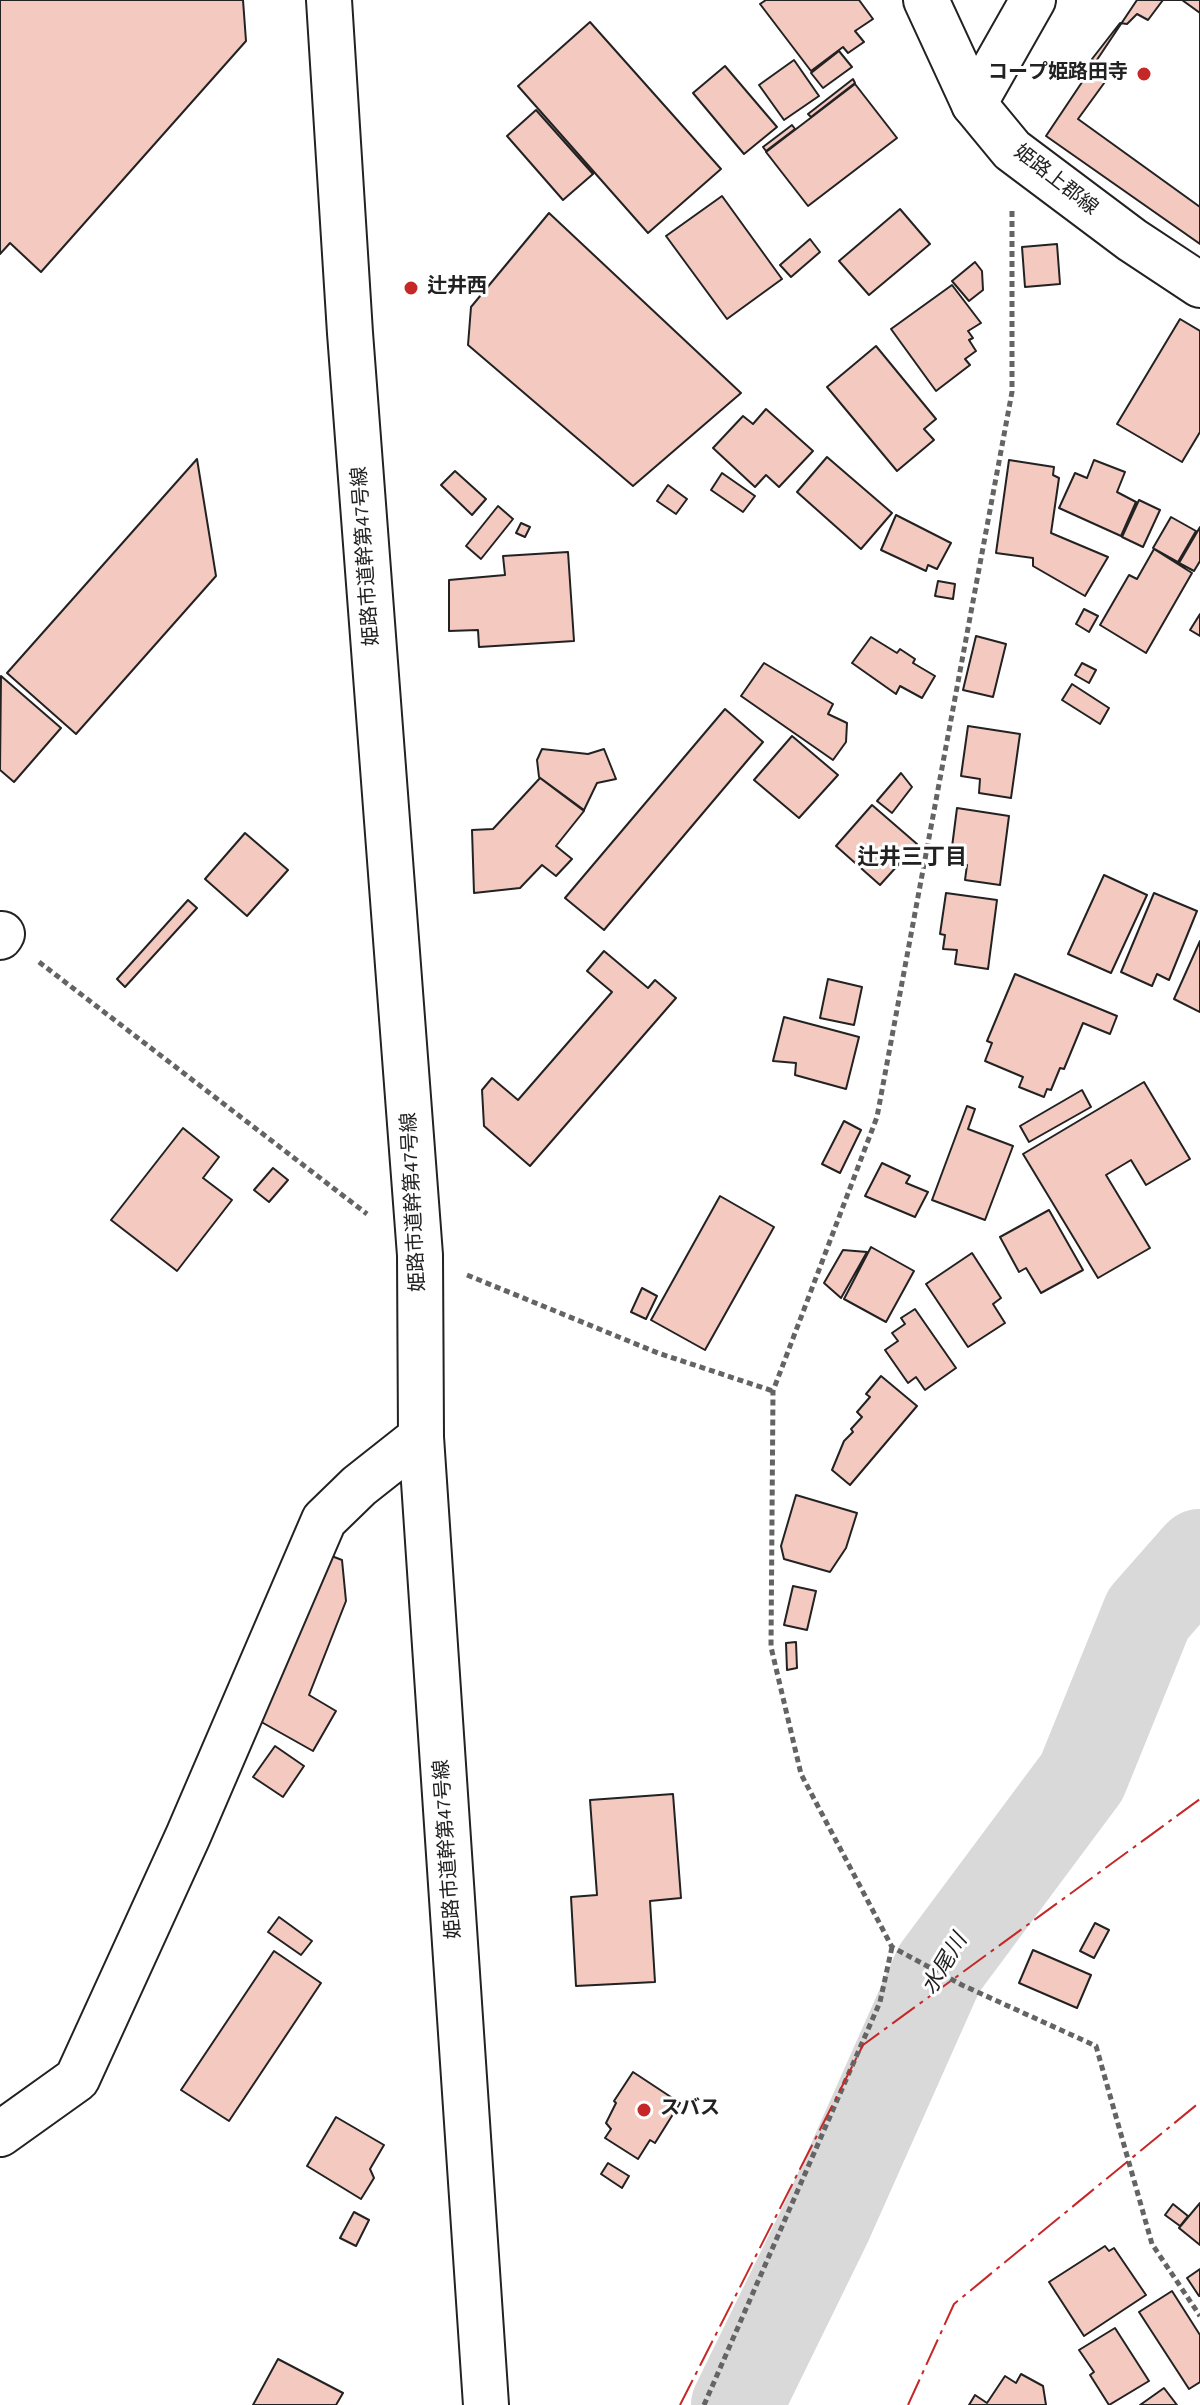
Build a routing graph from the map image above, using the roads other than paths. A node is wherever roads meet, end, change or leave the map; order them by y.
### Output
1 (329, 0) edge
2 (926, 0) edge
3 (1033, 0) edge
4 (974, 104) junction
5 (1200, 285) edge
6 (421, 1437) junction
7 (0, 2134) edge
8 (486, 2405) edge

1 - 6 street, 姫路市道幹第47号線
2 - 4 street, 姫路上郡線
3 - 4 street
4 - 5 street, 姫路上郡線
6 - 7 street
6 - 8 street, 姫路市道幹第47号線

